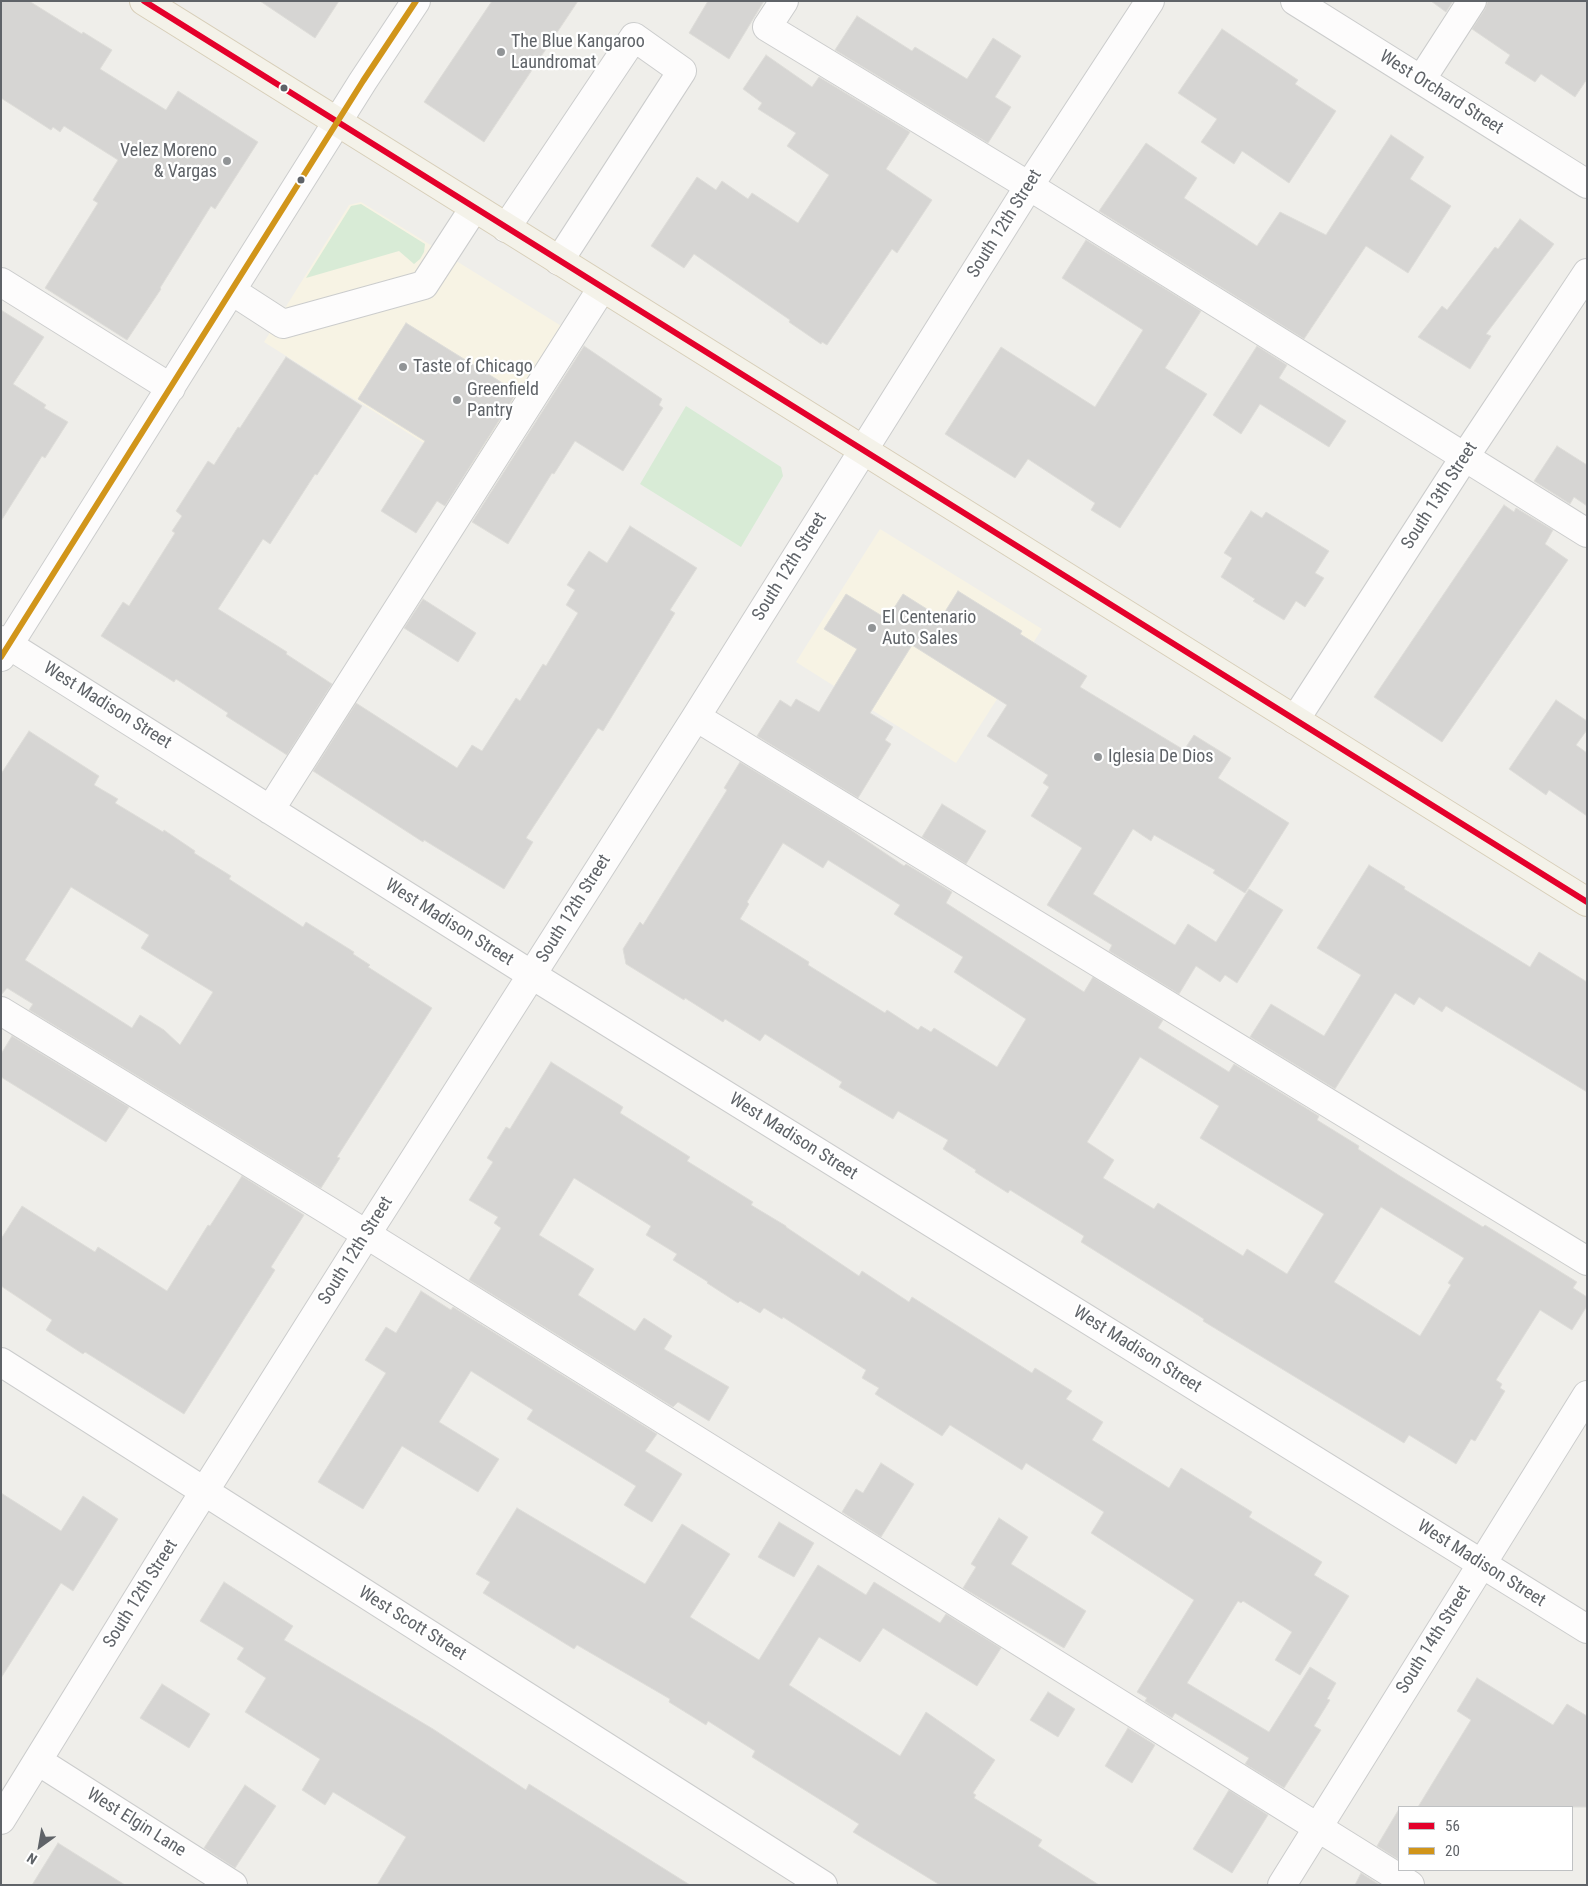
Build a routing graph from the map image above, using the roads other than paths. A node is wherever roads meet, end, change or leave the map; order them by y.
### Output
1 (144, 1) edge
2 (416, 1) edge
3 (784, 1) edge
4 (1150, 1) edge
5 (1295, 1) edge
6 (1472, 1) edge
7 (1421, 80) junction
8 (338, 122) junction
9 (1587, 184) edge
10 (1029, 186) junction
11 (474, 208) junction
12 (506, 228) junction
13 (559, 261) junction
14 (1587, 273) edge
15 (1, 282) edge
16 (602, 288) junction
17 (232, 291) junction
18 (171, 388) junction
19 (863, 450) junction
20 (1464, 458) junction
21 (1587, 534) edge
22 (4, 647) edge
23 (696, 717) junction
24 (1295, 720) junction
25 (270, 810) junction
26 (1587, 902) edge
27 (532, 975) junction
28 (1, 1010) edge
29 (366, 1235) junction
30 (1587, 1261) edge
31 (1, 1362) edge
32 (1587, 1395) edge
33 (204, 1492) junction
34 (1481, 1564) junction
35 (1587, 1630) edge
36 (38, 1761) junction
37 (1, 1820) edge
38 (1317, 1826) junction
39 (233, 1885) edge
40 (823, 1885) edge
41 (1282, 1885) edge
42 (1410, 1885) edge

1 - 8 main road
2 - 8 street
3 - 10 street
4 - 10 street, South 12th Street
5 - 7 street, West Orchard Street
6 - 7 street
7 - 9 street, West Orchard Street
8 - 11 main road
8 - 17 street
10 - 19 street, South 12th Street
10 - 20 street
11 - 12 main road
11 - 17 street
12 - 13 main road
12 - 13 street
13 - 16 main road
14 - 20 street, South 13th Street
15 - 18 street
16 - 19 main road
16 - 25 street
17 - 18 street
18 - 22 street
19 - 23 street, South 12th Street
19 - 24 main road
20 - 21 street
20 - 24 street, South 13th Street
22 - 25 street, West Madison Street
23 - 27 street, South 12th Street
23 - 30 street
24 - 26 main road
25 - 27 street, West Madison Street
27 - 29 street, South 12th Street
27 - 34 street, West Madison Street
28 - 29 street
29 - 33 street, South 12th Street
29 - 38 street
31 - 33 street, West Scott Street
32 - 34 street, South 14th Street
33 - 36 street, South 12th Street
33 - 40 street, West Scott Street
34 - 35 street, West Madison Street
34 - 38 street, South 14th Street
36 - 37 street, South 12th Street
36 - 39 street, West Elgin Lane
38 - 41 street, South 14th Street
38 - 42 street

